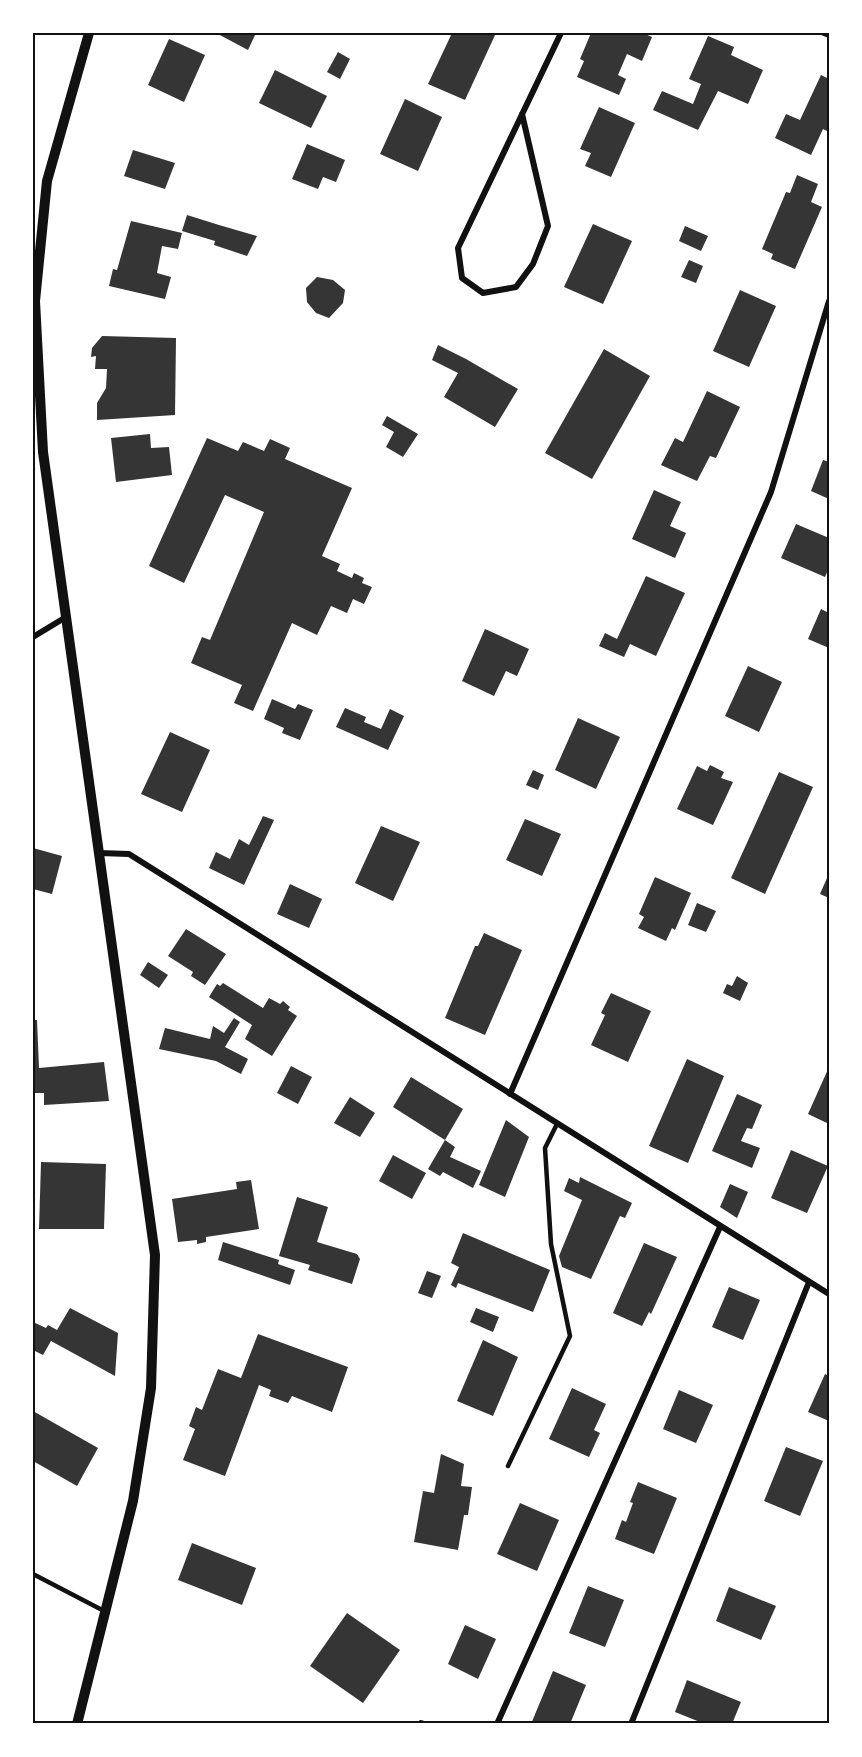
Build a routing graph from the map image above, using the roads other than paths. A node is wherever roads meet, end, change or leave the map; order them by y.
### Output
1 (89, 33) edge
2 (561, 33) edge
3 (824, 33) edge
4 (829, 35) edge
5 (522, 114) junction
6 (829, 300) edge
7 (66, 617) junction
8 (33, 637) edge
9 (98, 854) junction
10 (510, 1094) junction
11 (557, 1124) junction
12 (720, 1227) junction
13 (809, 1282) junction
14 (829, 1294) edge
15 (508, 1466) dead end
16 (33, 1574) edge
17 (105, 1612) junction
18 (77, 1724) edge
19 (497, 1724) edge
20 (631, 1724) edge

1 - 7 street
2 - 5 street
3 - 4 street
5 - 5 street
6 - 10 street
7 - 8 street
7 - 9 street
9 - 10 street
9 - 17 street
10 - 11 street
11 - 12 street
11 - 15 lane
12 - 13 street
12 - 19 street
13 - 14 street
13 - 20 street
16 - 17 lane
17 - 18 street

